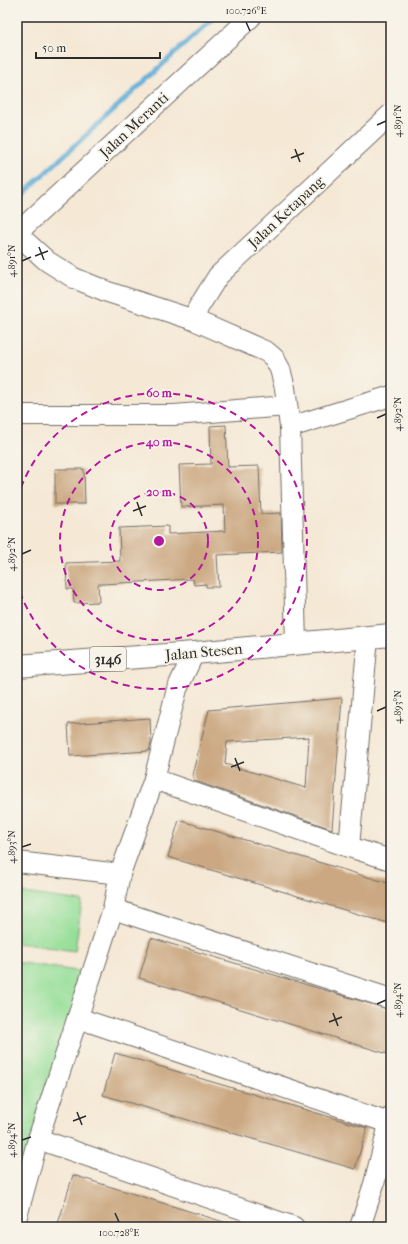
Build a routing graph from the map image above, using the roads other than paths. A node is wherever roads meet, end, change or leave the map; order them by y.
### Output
1 (251, 17) edge
2 (391, 114) edge
3 (17, 234) edge
4 (194, 320) junction
5 (391, 396) edge
6 (287, 406) junction
7 (17, 415) edge
8 (290, 427) junction
9 (391, 635) edge
10 (368, 637) junction
11 (296, 644) junction
12 (194, 653) junction
13 (17, 666) edge
14 (154, 779) junction
15 (349, 847) junction
16 (391, 860) edge
17 (17, 862) edge
18 (120, 874) junction
19 (113, 909) junction
20 (391, 999) edge
21 (78, 1018) junction
22 (390, 1120) edge
23 (38, 1139) junction
24 (385, 1163) edge
25 (17, 1216) edge
26 (294, 1227) edge
27 (360, 1227) edge

1 - 3 street, Jalan Meranti
2 - 4 street, Jalan Ketapang
3 - 4 street
4 - 6 street
5 - 8 street
6 - 7 street
6 - 8 street
8 - 11 street
9 - 10 main road, Jalan Stesen / 3146
10 - 11 main road, Jalan Stesen / 3146
10 - 15 street
11 - 12 main road, Jalan Stesen / 3146
12 - 13 main road, Jalan Stesen / 3146
12 - 14 street
14 - 15 street
14 - 18 street
15 - 16 street
17 - 18 street
18 - 19 street
19 - 20 street
19 - 21 street
21 - 22 street
21 - 23 street
22 - 24 street
23 - 25 street
23 - 26 street
24 - 27 street

